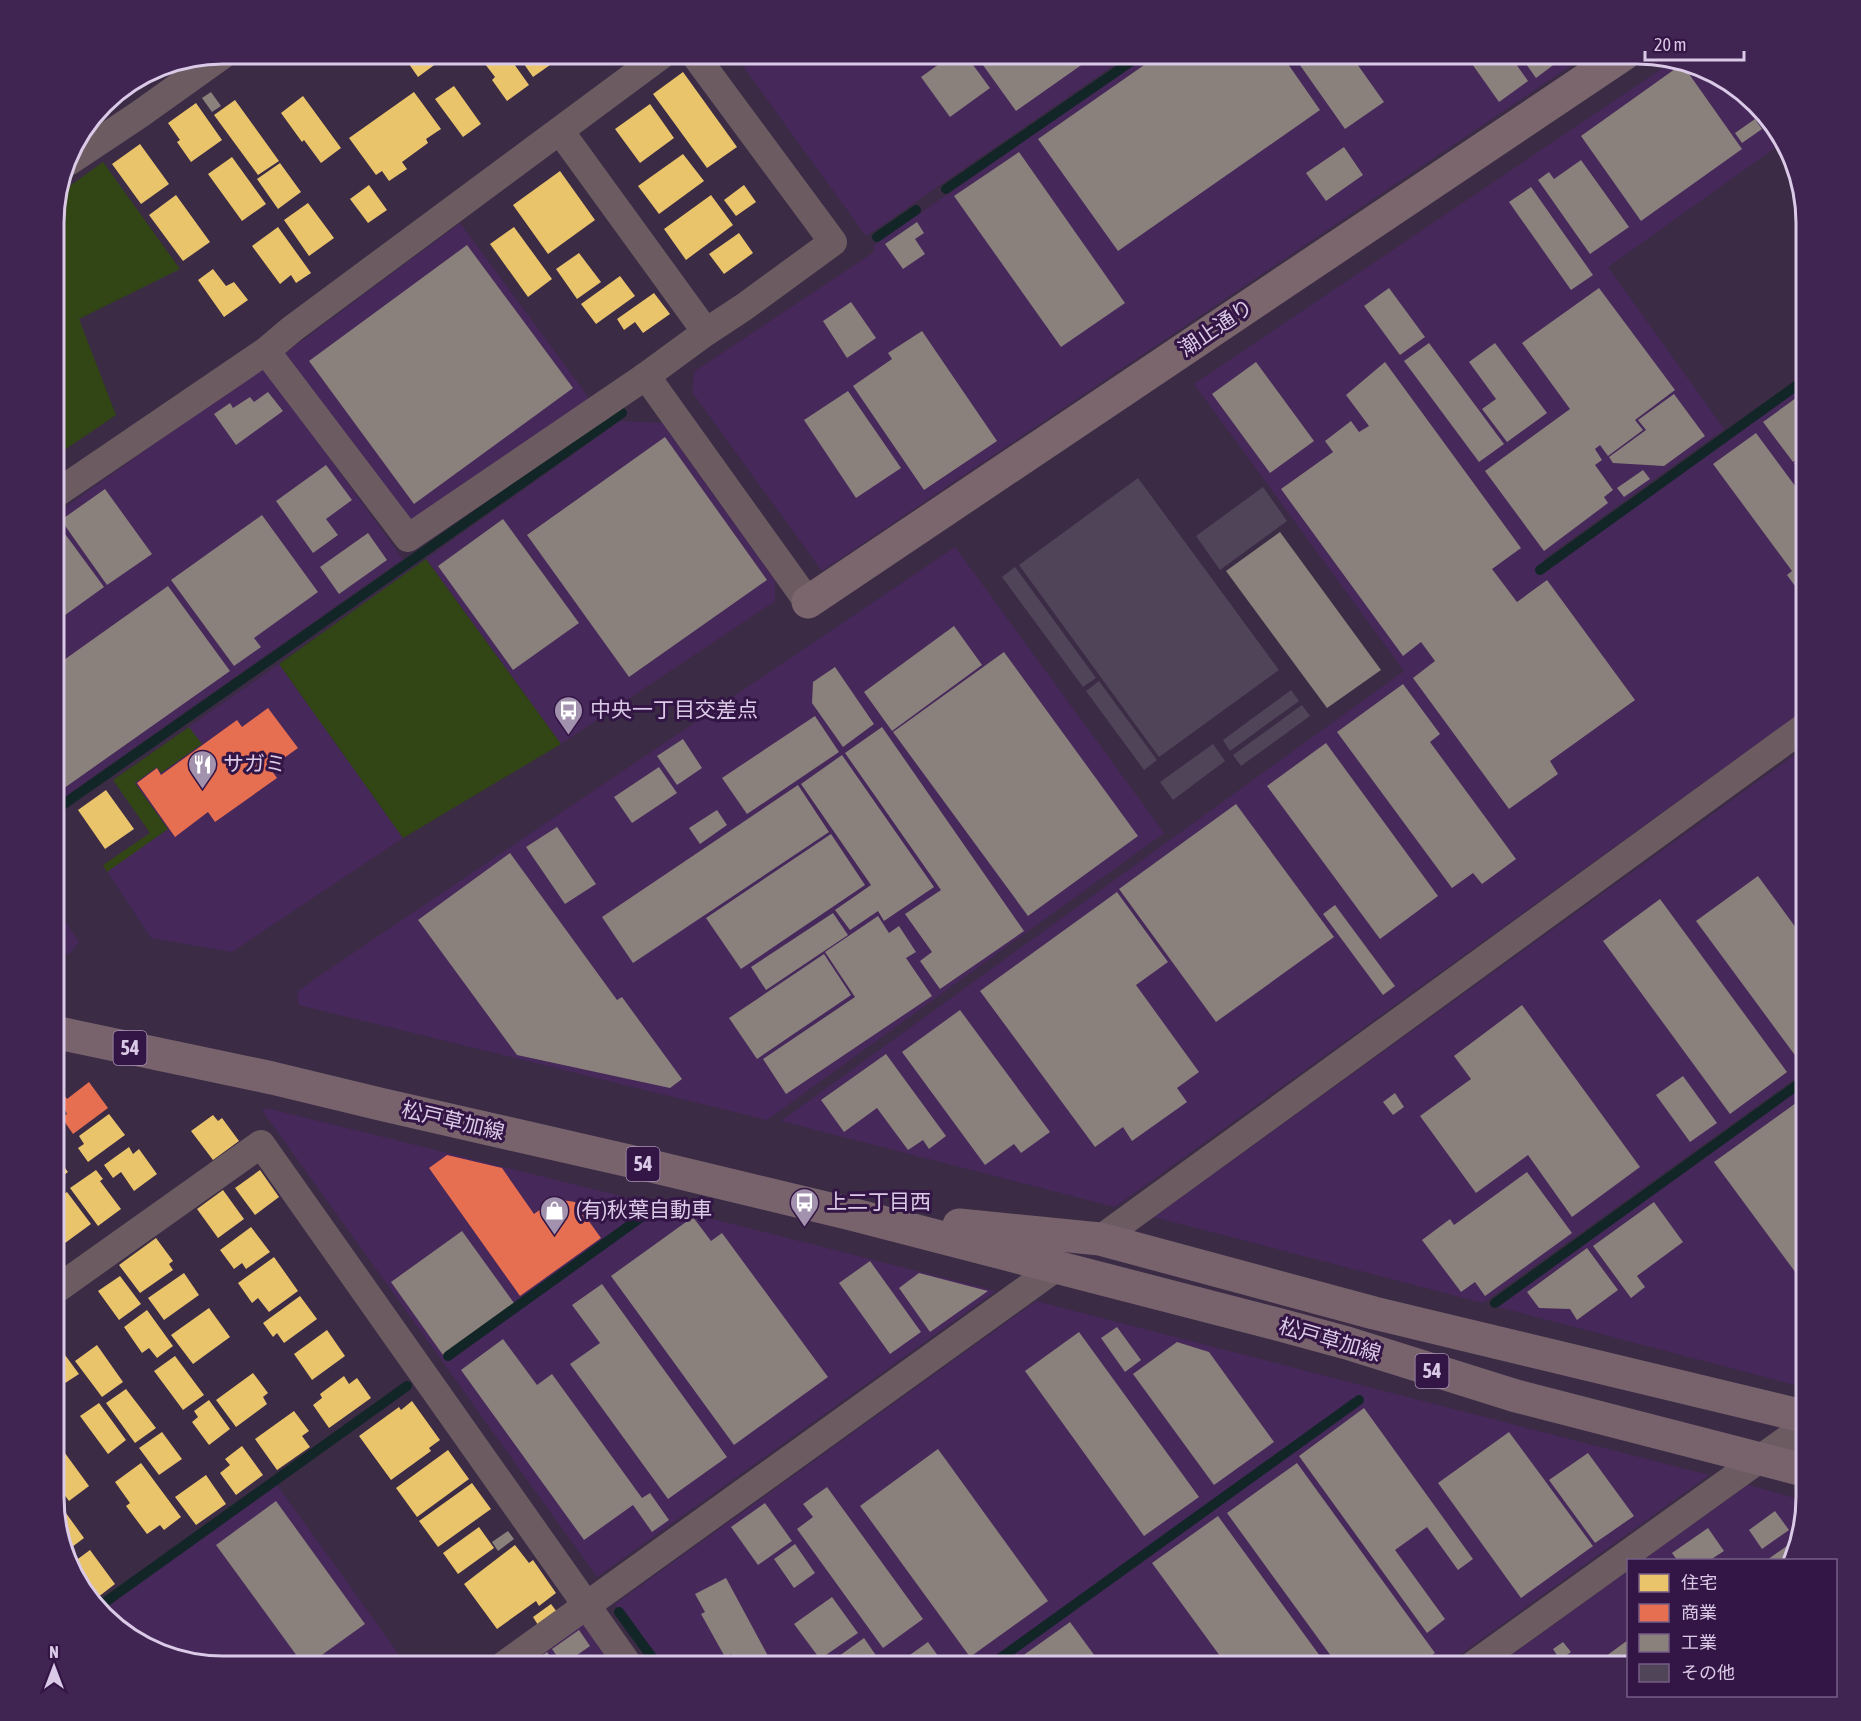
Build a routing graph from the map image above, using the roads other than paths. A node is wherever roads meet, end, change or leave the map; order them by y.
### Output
1 (649, 64) edge
2 (701, 64) edge
3 (1609, 64) edge
4 (208, 66) edge
5 (560, 130) junction
6 (81, 153) edge
7 (706, 332) junction
8 (266, 351) junction
9 (646, 376) junction
10 (65, 486) edge
11 (808, 602) joint
12 (1796, 733) edge
13 (65, 1034) edge
14 (851, 1214) junction
15 (1100, 1239) junction
16 (1057, 1267) junction
17 (65, 1283) edge
18 (1796, 1415) edge
19 (1796, 1433) edge
20 (1760, 1459) junction
21 (1796, 1469) edge
22 (586, 1606) junction
23 (516, 1656) edge
24 (622, 1656) edge
25 (1485, 1656) edge

1 - 5 street
2 - 7 street
3 - 11 street, 潮止通り
4 - 6 street
5 - 7 street
5 - 8 street
7 - 9 street
8 - 9 street
8 - 10 street
9 - 11 street
12 - 15 street
13 - 14 main road, 松戸草加線 / 54
14 - 15 main road, 松戸草加線 / 54
14 - 16 main road, 松戸草加線 / 54
15 - 18 main road, 松戸草加線 / 54
16 - 20 main road, 松戸草加線 / 54
16 - 22 street
17 - 22 street
19 - 20 street
20 - 21 main road, 松戸草加線 / 54
20 - 25 street
22 - 23 street
22 - 24 street

